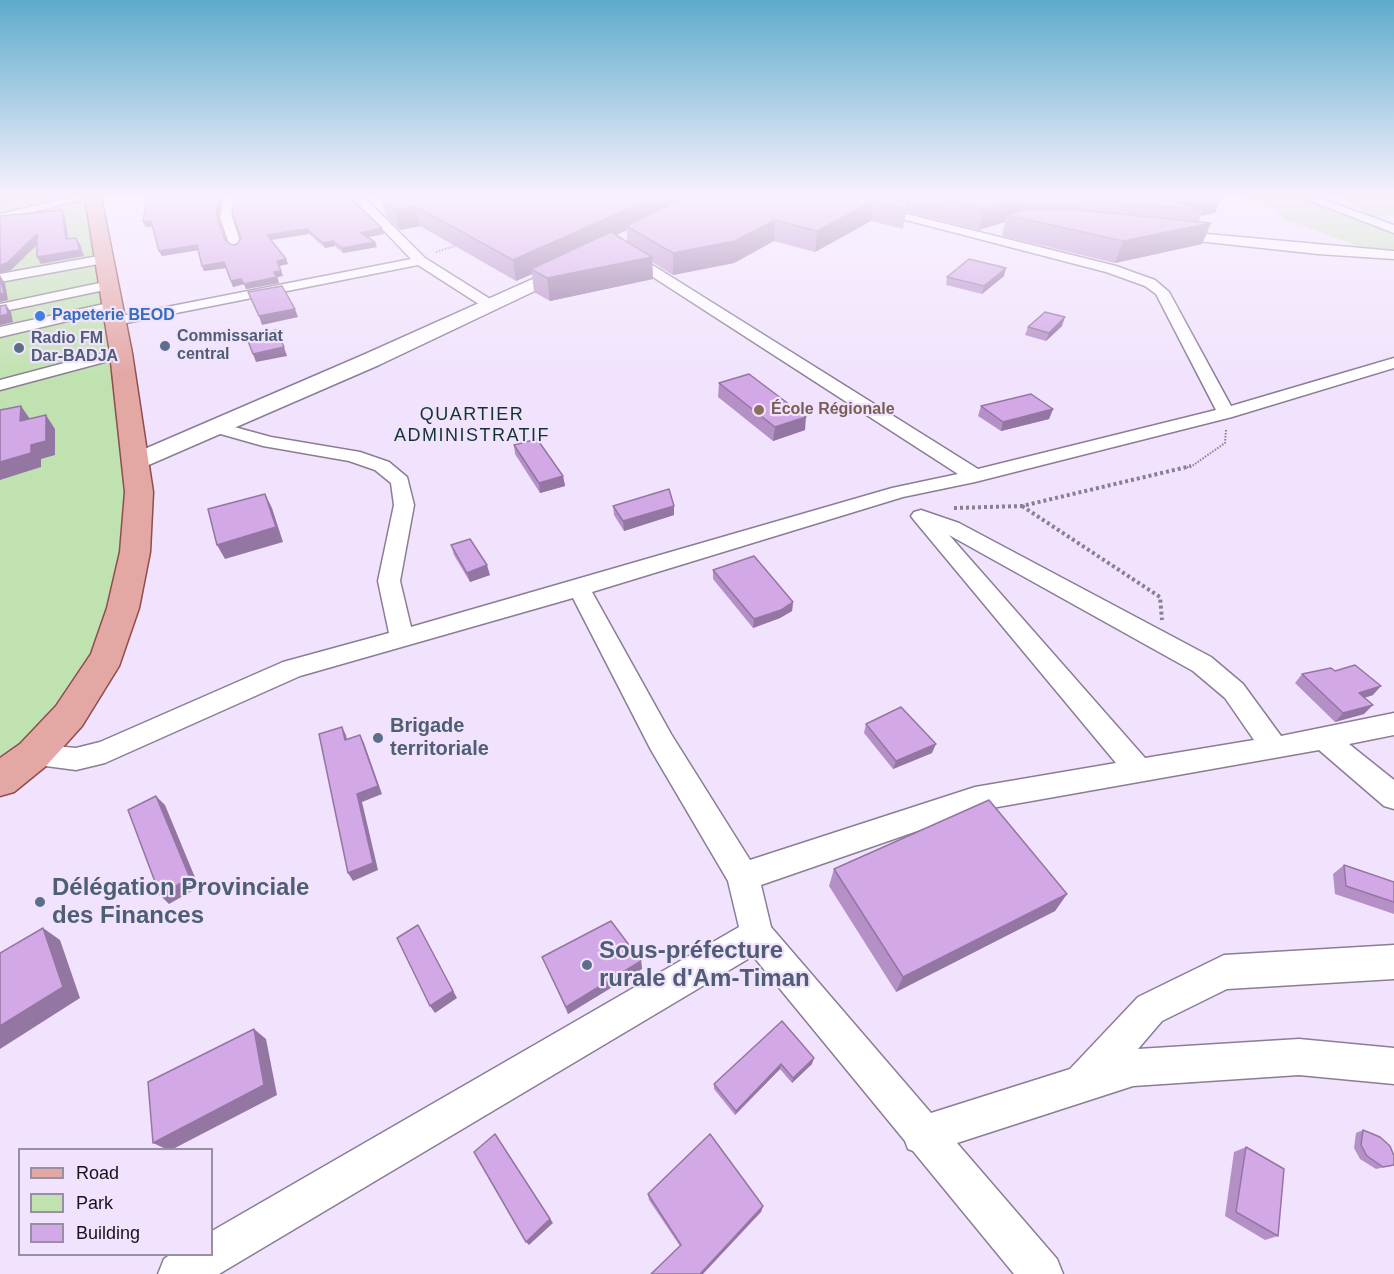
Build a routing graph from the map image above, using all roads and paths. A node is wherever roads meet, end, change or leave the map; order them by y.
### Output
1 (103, 256) edge
2 (415, 256) edge
3 (427, 256) edge
4 (592, 256) edge
5 (613, 256) edge
6 (1056, 256) edge
7 (104, 260) junction
8 (418, 260) junction
9 (0, 278) edge
10 (109, 285) junction
11 (490, 305) junction
12 (0, 308) edge
13 (114, 314) junction
14 (0, 332) edge
15 (122, 353) junction
16 (1394, 363) edge
17 (0, 385) edge
18 (1226, 413) junction
19 (216, 428) junction
20 (135, 462) junction
21 (975, 476) junction
22 (912, 506) junction
23 (1022, 506) junction
24 (579, 588) junction
25 (402, 638) junction
26 (1164, 641) junction
27 (1394, 724) edge
28 (1323, 738) junction
29 (1275, 748) junction
30 (33, 755) junction
31 (1139, 771) junction
32 (0, 780) edge
33 (1394, 797) edge
34 (743, 877) junction
35 (757, 935) junction
36 (1394, 962) edge
37 (1394, 1066) edge
38 (1082, 1084) junction
39 (922, 1135) junction
40 (213, 1254) edge
41 (210, 1256) edge
42 (179, 1274) edge
43 (1042, 1274) edge

1 - 7 main road
2 - 8 street
3 - 8 path
4 - 11 main road
5 - 21 street
6 - 18 street
7 - 9 street
7 - 10 main road
8 - 11 street
8 - 13 street
10 - 12 street
10 - 13 main road
11 - 19 main road
13 - 14 street
13 - 15 main road
15 - 17 street
15 - 20 main road
16 - 18 street
18 - 21 street
18 - 23 path
19 - 20 main road
19 - 25 street
20 - 30 main road
21 - 22 street
22 - 23 path
22 - 24 street
22 - 26 street
22 - 31 street
23 - 26 path
24 - 25 street
24 - 34 street
25 - 30 street
26 - 29 street
27 - 28 street
28 - 29 street
28 - 33 street
29 - 31 street
30 - 32 main road
31 - 34 street
34 - 35 street
35 - 39 street
35 - 40 street
36 - 38 street
37 - 38 street
38 - 39 street
39 - 43 street
41 - 42 street

